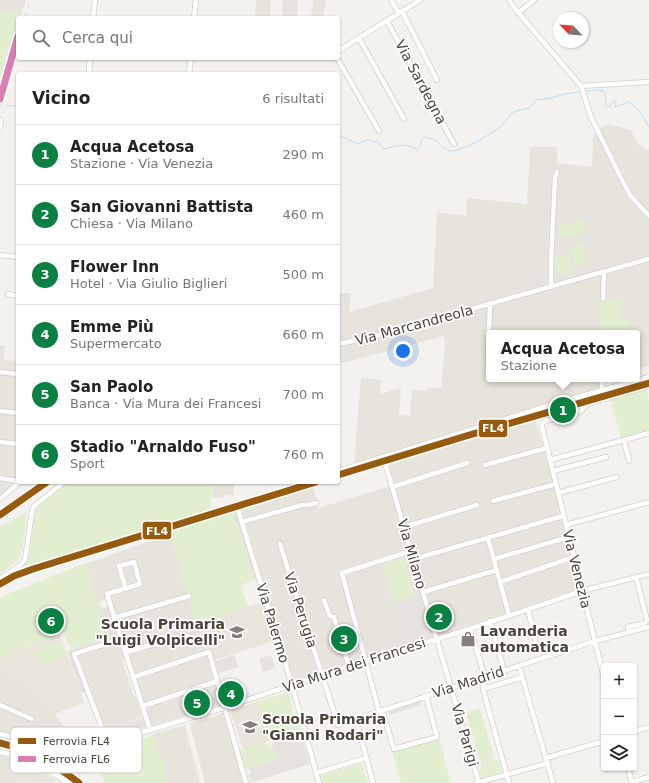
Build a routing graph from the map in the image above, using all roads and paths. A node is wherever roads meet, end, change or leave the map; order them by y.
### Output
1 (95, 0) edge
2 (196, 0) edge
3 (391, 0) edge
4 (420, 0) edge
5 (509, 0) edge
6 (534, 0) edge
7 (401, 12) junction
8 (518, 13) junction
9 (93, 16) edge
10 (194, 16) edge
11 (387, 20) junction
12 (359, 38) junction
13 (340, 50) edge
14 (90, 60) edge
15 (191, 60) edge
16 (338, 60) edge
17 (89, 72) edge
18 (189, 72) edge
19 (437, 80) dead end
20 (649, 82) edge
21 (582, 90) junction
22 (404, 119) dead end
23 (0, 120) edge
24 (0, 126) edge
25 (379, 131) dead end
26 (454, 144) dead end
27 (557, 172) dead end
28 (649, 216) edge
29 (0, 255) edge
30 (16, 257) edge
31 (649, 260) edge
32 (604, 272) junction
33 (551, 287) junction
34 (8, 294) dead end
35 (16, 296) edge
36 (603, 299) dead end
37 (490, 304) junction
38 (489, 330) edge
39 (340, 344) edge
40 (0, 372) edge
41 (16, 374) edge
42 (602, 382) edge
43 (631, 382) edge
44 (649, 386) edge
45 (602, 390) junction
46 (0, 411) edge
47 (16, 413) edge
48 (649, 433) edge
49 (624, 440) junction
50 (0, 442) edge
51 (16, 444) edge
52 (547, 448) junction
53 (606, 457) dead end
54 (550, 460) junction
55 (629, 461) dead end
56 (467, 463) dead end
57 (485, 465) dead end
58 (386, 466) dead end
59 (340, 470) edge
60 (553, 470) junction
61 (617, 477) dead end
62 (0, 478) edge
63 (16, 481) edge
64 (16, 484) edge
65 (62, 484) edge
66 (556, 484) junction
67 (392, 487) junction
68 (558, 493) junction
69 (0, 499) edge
70 (493, 501) dead end
71 (649, 502) edge
72 (316, 503) dead end
73 (477, 505) dead end
74 (238, 510) dead end
75 (564, 516) junction
76 (242, 522) junction
77 (566, 525) junction
78 (404, 527) junction
79 (569, 537) junction
80 (488, 538) junction
81 (280, 544) dead end
82 (411, 551) junction
83 (574, 557) junction
84 (414, 559) junction
85 (494, 559) junction
86 (496, 570) junction
87 (649, 574) edge
88 (636, 577) junction
89 (0, 579) edge
90 (500, 582) junction
91 (126, 588) junction
92 (423, 592) junction
93 (582, 592) junction
94 (189, 596) dead end
95 (324, 600) dead end
96 (528, 609) junction
97 (509, 615) junction
98 (114, 618) junction
99 (490, 621) junction
100 (649, 627) edge
101 (470, 628) junction
102 (629, 632) junction
103 (188, 636) dead end
104 (121, 639) junction
105 (437, 639) junction
106 (595, 641) junction
107 (537, 648) dead end
108 (125, 653) junction
109 (365, 661) junction
110 (349, 666) junction
111 (519, 666) junction
112 (601, 666) edge
113 (503, 667) dead end
114 (322, 675) junction
115 (134, 677) junction
116 (485, 677) junction
117 (523, 677) junction
118 (215, 682) dead end
119 (292, 685) junction
120 (451, 688) junction
121 (483, 689) junction
122 (426, 696) junction
123 (0, 705) edge
124 (143, 706) junction
125 (226, 707) junction
126 (380, 709) junction
127 (32, 719) dead end
128 (356, 719) junction
129 (99, 727) edge
130 (649, 727) edge
131 (150, 730) junction
132 (637, 731) edge
133 (142, 732) edge
134 (0, 734) edge
135 (142, 734) edge
136 (10, 737) edge
137 (601, 742) edge
138 (0, 752) edge
139 (10, 755) edge
140 (366, 758) junction
141 (546, 758) junction
142 (548, 763) junction
143 (629, 771) edge
144 (49, 773) edge
145 (78, 773) edge
146 (316, 773) junction
147 (507, 774) junction
148 (649, 777) edge
149 (66, 783) edge
150 (246, 783) edge
151 (319, 783) edge
152 (373, 783) edge
153 (478, 783) edge
154 (509, 783) edge
155 (553, 783) edge
156 (632, 783) edge

1 - 9 street
2 - 10 street
3 - 7 street
4 - 7 street
5 - 8 street
6 - 8 street
7 - 11 street
7 - 19 street
8 - 21 street
11 - 12 street
11 - 26 street, Via Sardegna
12 - 13 street
12 - 22 street
14 - 17 street
15 - 18 street
16 - 25 street
20 - 21 street
21 - 28 street
23 - 24 street
27 - 33 street
29 - 30 street
31 - 32 street, Via Marcandreola
32 - 33 street, Via Marcandreola
32 - 36 street
33 - 37 street, Via Marcandreola
34 - 35 street
37 - 38 street, Via Marcandreola
37 - 39 street, Via Marcandreola
40 - 41 street
42 - 45 street
43 - 45 street
44 - 52 street, Via Venezia
45 - 59 street
46 - 47 street
48 - 49 street
49 - 54 street
49 - 55 street
50 - 51 street
52 - 54 street, Via Venezia
52 - 57 street
53 - 60 street
54 - 60 street, Via Venezia
56 - 67 street
58 - 67 street, Via Milano
60 - 66 street, Via Venezia
61 - 68 street
62 - 63 street
64 - 69 street
65 - 89 street
66 - 68 street, Via Venezia
66 - 70 street
67 - 78 street, Via Milano
68 - 75 street, Via Venezia
71 - 77 street
72 - 76 street
73 - 78 street
74 - 76 street, Via Palermo
75 - 77 street, Via Venezia
75 - 80 street
76 - 119 street, Via Palermo
77 - 79 street, Via Venezia
78 - 82 street, Via Milano
79 - 83 street, Via Venezia
79 - 85 street
80 - 84 street
80 - 85 street
81 - 114 street, Via Perugia
82 - 84 street, Via Milano
82 - 109 street
83 - 90 street
83 - 93 street, Via Venezia
84 - 92 street, Via Milano
85 - 86 street
86 - 90 street
86 - 92 street
87 - 88 street, Via Mura dei Francesi
88 - 93 street, Via Mura dei Francesi
88 - 102 street
90 - 97 street
91 - 91 street
91 - 98 street
92 - 105 street, Via Milano
93 - 96 street, Via Mura dei Francesi
93 - 106 street, Via Venezia
94 - 98 street
95 - 110 street
96 - 97 street, Via Mura dei Francesi
96 - 107 street
97 - 99 street, Via Mura dei Francesi
98 - 104 street
99 - 101 street, Via Mura dei Francesi
99 - 113 street
100 - 102 street, Via Madrid
101 - 105 street, Via Mura dei Francesi
101 - 116 street
102 - 106 street, Via Madrid
103 - 108 street
104 - 108 street
104 - 129 street
105 - 109 street, Via Mura dei Francesi
105 - 120 street, Via Milano
106 - 111 street, Via Madrid
106 - 112 street, Via Venezia
108 - 115 street
109 - 110 street, Via Mura dei Francesi
109 - 126 street
110 - 114 street, Via Mura dei Francesi
111 - 116 street, Via Madrid
111 - 117 street
114 - 119 street, Via Mura dei Francesi
114 - 128 street, Via Madrid
115 - 124 street
115 - 125 street
116 - 120 street, Via Madrid
116 - 121 street
117 - 121 street, Via Madrid
117 - 141 street
118 - 124 street
119 - 125 street, Via Mura dei Francesi
119 - 146 street, Via Palermo
120 - 122 street, Via Madrid
120 - 153 street, Via Parigi
121 - 147 street
122 - 126 street, Via Madrid
122 - 126 street
123 - 127 street
124 - 131 street
125 - 131 street, Via Mura dei Francesi
125 - 150 street
126 - 128 street, Via Madrid
128 - 140 street
130 - 132 street
131 - 133 street, Via Mura dei Francesi
131 - 135 street, Via Mura dei Francesi
134 - 136 street, Via Mura dei Francesi
137 - 141 street
138 - 139 street
140 - 146 street
140 - 152 street
141 - 142 street
142 - 147 street
142 - 155 street
143 - 156 street
144 - 149 street
145 - 149 street
146 - 151 street, Via Palermo
147 - 153 street
147 - 154 street
148 - 156 street

